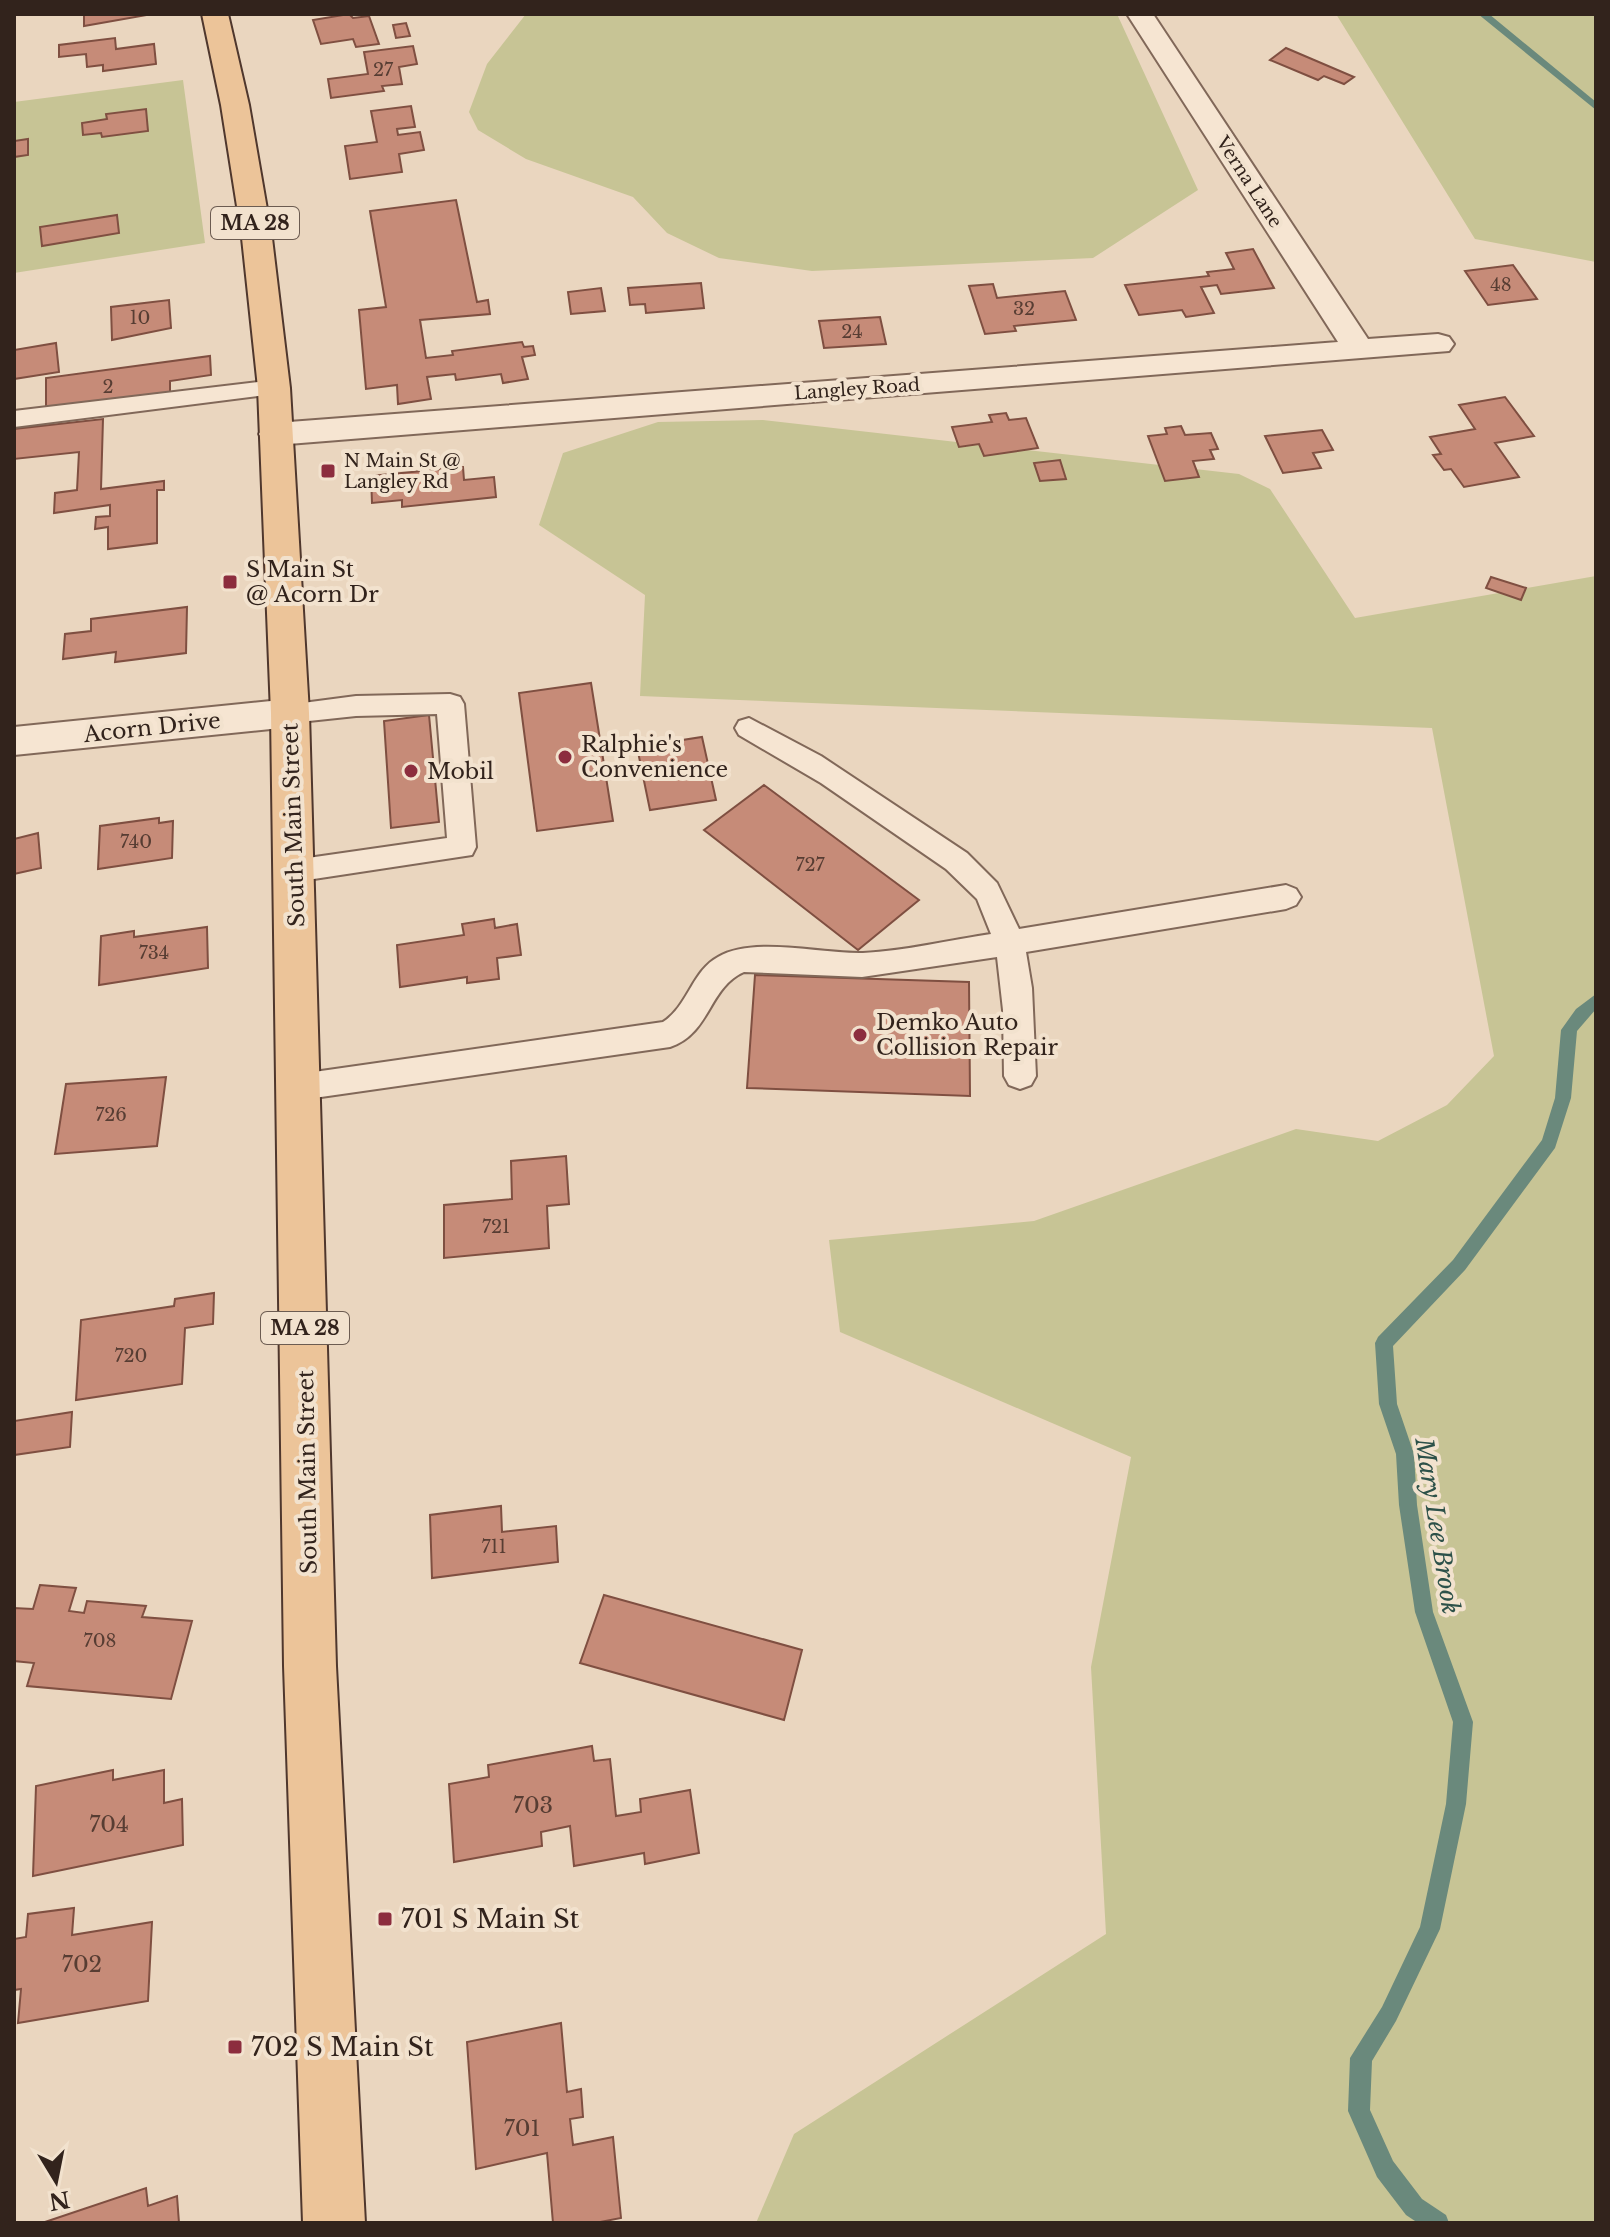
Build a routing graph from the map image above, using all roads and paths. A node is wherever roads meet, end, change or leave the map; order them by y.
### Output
1 (215, 14) edge
2 (1140, 14) edge
3 (1438, 344) dead end
4 (1359, 350) junction
5 (274, 388) junction
6 (14, 419) edge
7 (276, 434) junction
8 (290, 713) junction
9 (749, 728) dead end
10 (14, 741) edge
11 (294, 871) junction
12 (1286, 897) dead end
13 (1008, 942) junction
14 (1020, 1076) dead end
15 (300, 1087) junction
16 (334, 2223) edge

1 - 5 main road, MA 28
2 - 4 street, Verna Lane
3 - 4 street, Langley Road
4 - 7 street, Langley Road
5 - 6 lane
5 - 7 main road, MA 28
7 - 8 main road, South Main Street / MA 28
8 - 10 street, Acorn Drive
8 - 11 main road, South Main Street / MA 28
8 - 11 lane
9 - 13 lane
11 - 15 main road, South Main Street / MA 28
12 - 13 lane
13 - 14 lane
13 - 15 lane
15 - 16 main road, South Main Street / MA 28

